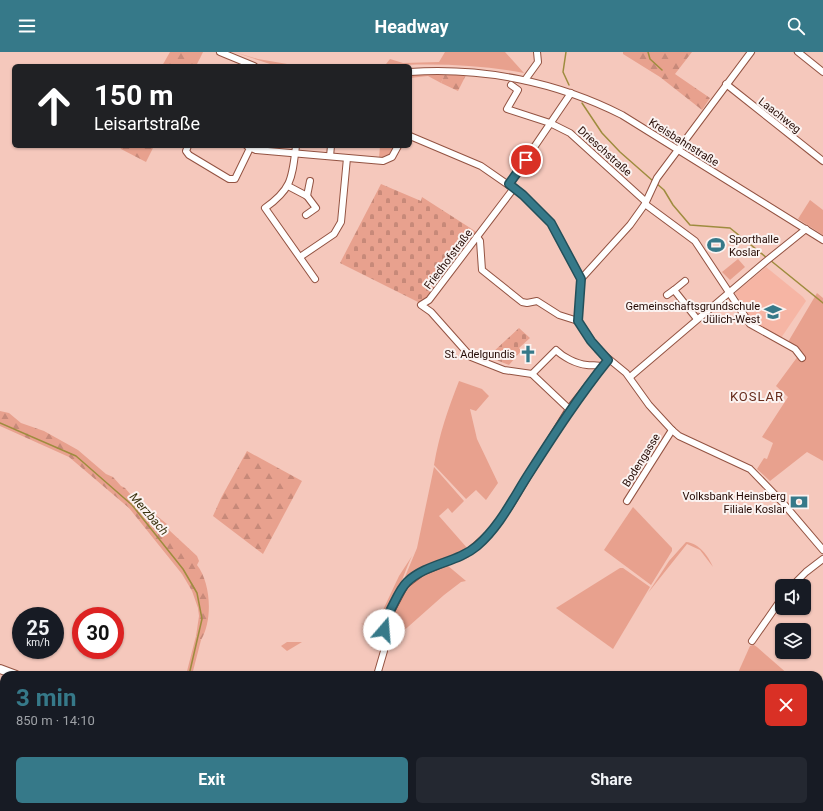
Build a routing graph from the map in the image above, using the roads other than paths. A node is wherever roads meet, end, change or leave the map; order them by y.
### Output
1 (220, 52) edge
2 (537, 52) edge
3 (751, 52) edge
4 (798, 52) edge
5 (249, 64) edge
6 (412, 72) edge
7 (823, 72) edge
8 (525, 80) junction
9 (726, 84) junction
10 (511, 85) dead end
11 (571, 93) junction
12 (550, 123) junction
13 (412, 137) edge
14 (187, 148) edge
15 (249, 148) edge
16 (251, 148) edge
17 (296, 148) edge
18 (331, 148) edge
19 (397, 148) edge
20 (677, 150) junction
21 (296, 153) junction
22 (330, 156) junction
23 (347, 158) junction
24 (823, 161) edge
25 (310, 181) dead end
26 (288, 186) junction
27 (512, 186) junction
28 (307, 196) junction
29 (645, 203) junction
30 (306, 215) dead end
31 (806, 229) junction
32 (477, 236) junction
33 (823, 240) edge
34 (300, 257) junction
35 (315, 279) dead end
36 (581, 279) junction
37 (685, 281) dead end
38 (674, 290) junction
39 (730, 292) junction
40 (667, 295) dead end
41 (697, 319) junction
42 (578, 321) junction
43 (802, 358) dead end
44 (608, 360) junction
45 (602, 367) junction
46 (532, 374) junction
47 (630, 378) junction
48 (569, 410) junction
49 (672, 430) junction
50 (627, 501) dead end
51 (823, 550) edge
52 (823, 559) edge
53 (799, 579) edge
54 (775, 608) edge
55 (752, 640) dead end
56 (379, 671) edge

1 - 5 street
2 - 8 street
3 - 9 street
4 - 7 street
6 - 8 street, Kreisbahnstraße
8 - 11 street, Kreisbahnstraße
9 - 20 street
9 - 24 street, Laachweg
10 - 12 street, Drieschstraße
11 - 12 street, Friedhofstraße
11 - 20 street, Kreisbahnstraße
12 - 27 street, Friedhofstraße
12 - 29 street, Drieschstraße
13 - 27 street
14 - 15 street
16 - 21 street
17 - 21 street
18 - 22 street
19 - 23 street
20 - 29 street
20 - 31 street, Kreisbahnstraße
21 - 22 street
21 - 26 street
22 - 23 street
23 - 34 street
25 - 28 street
26 - 28 street
26 - 34 street
27 - 32 street, Friedhofstraße
27 - 36 street
28 - 30 street
29 - 36 street
29 - 39 street, Drieschstraße
31 - 33 street, Kreisbahnstraße
31 - 39 street
32 - 42 street
32 - 46 street, Friedhofstraße
34 - 35 street
36 - 42 street
37 - 38 street
38 - 40 street
38 - 41 street
39 - 41 street
39 - 43 street, Drieschstraße
41 - 47 street
42 - 44 street
44 - 45 street
44 - 47 street
45 - 46 street
45 - 48 street
46 - 48 street
47 - 49 street
48 - 56 street
49 - 50 street, Bodengasse
49 - 51 street
52 - 53 street
54 - 55 street

